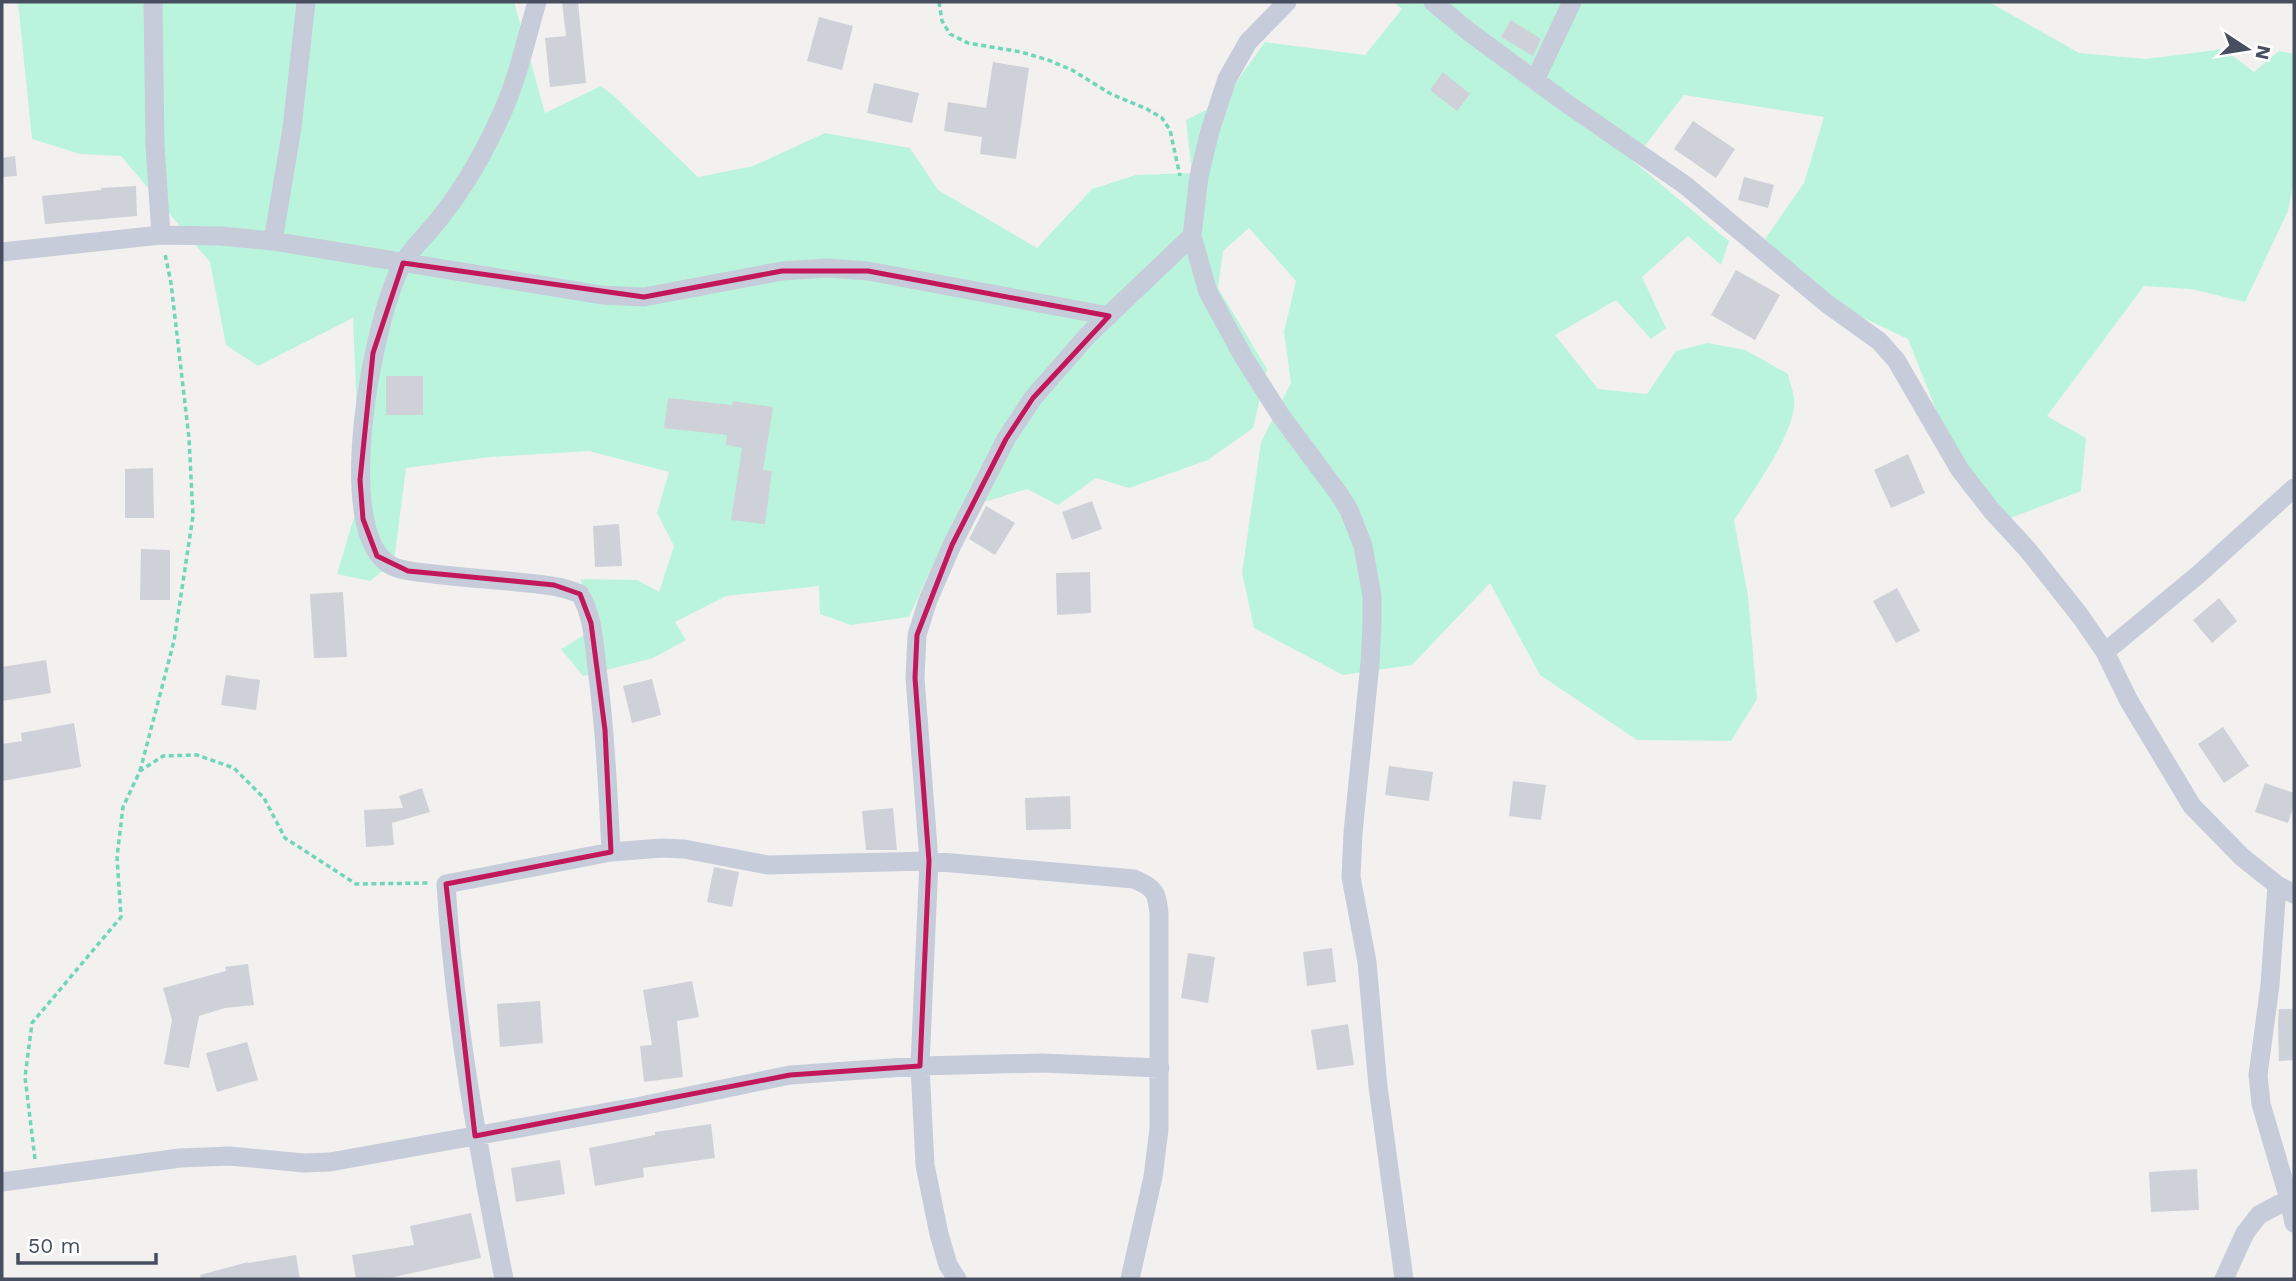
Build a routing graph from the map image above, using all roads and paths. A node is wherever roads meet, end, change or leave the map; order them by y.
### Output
1 (153, 2) edge
2 (306, 2) edge
3 (537, 2) edge
4 (939, 2) edge
5 (1287, 2) edge
6 (1433, 2) edge
7 (1572, 2) edge
8 (1535, 80) junction
9 (1181, 181) dead end
10 (162, 235) junction
11 (1192, 236) junction
12 (273, 241) junction
13 (2, 252) edge
14 (403, 263) junction
15 (1109, 316) junction
16 (2294, 488) edge
17 (2105, 652) junction
18 (139, 771) junction
19 (611, 852) junction
20 (929, 860) junction
21 (446, 884) junction
22 (2285, 889) edge
23 (920, 1066) junction
24 (1160, 1068) junction
25 (475, 1136) junction
26 (37, 1177) junction
27 (2, 1182) edge
28 (2290, 1199) junction
29 (2294, 1223) edge
30 (504, 1279) edge
31 (957, 1279) edge
32 (1130, 1279) edge
33 (1404, 1279) edge
34 (2224, 1279) edge

1 - 10 street
2 - 12 street
3 - 14 street
4 - 9 path
5 - 11 street
6 - 8 street
7 - 8 street
8 - 17 street
10 - 12 street
10 - 13 street
10 - 18 path
11 - 15 street
11 - 33 street
12 - 14 street
14 - 15 street
14 - 19 street
15 - 20 street
16 - 17 street
17 - 22 street
18 - 21 path
18 - 26 path
19 - 20 street
19 - 21 street
20 - 23 street
20 - 24 street
21 - 25 street
22 - 28 street
23 - 24 street
23 - 25 street
23 - 31 street
24 - 32 street
25 - 26 street
25 - 30 street
26 - 27 street
28 - 29 street
28 - 34 street

